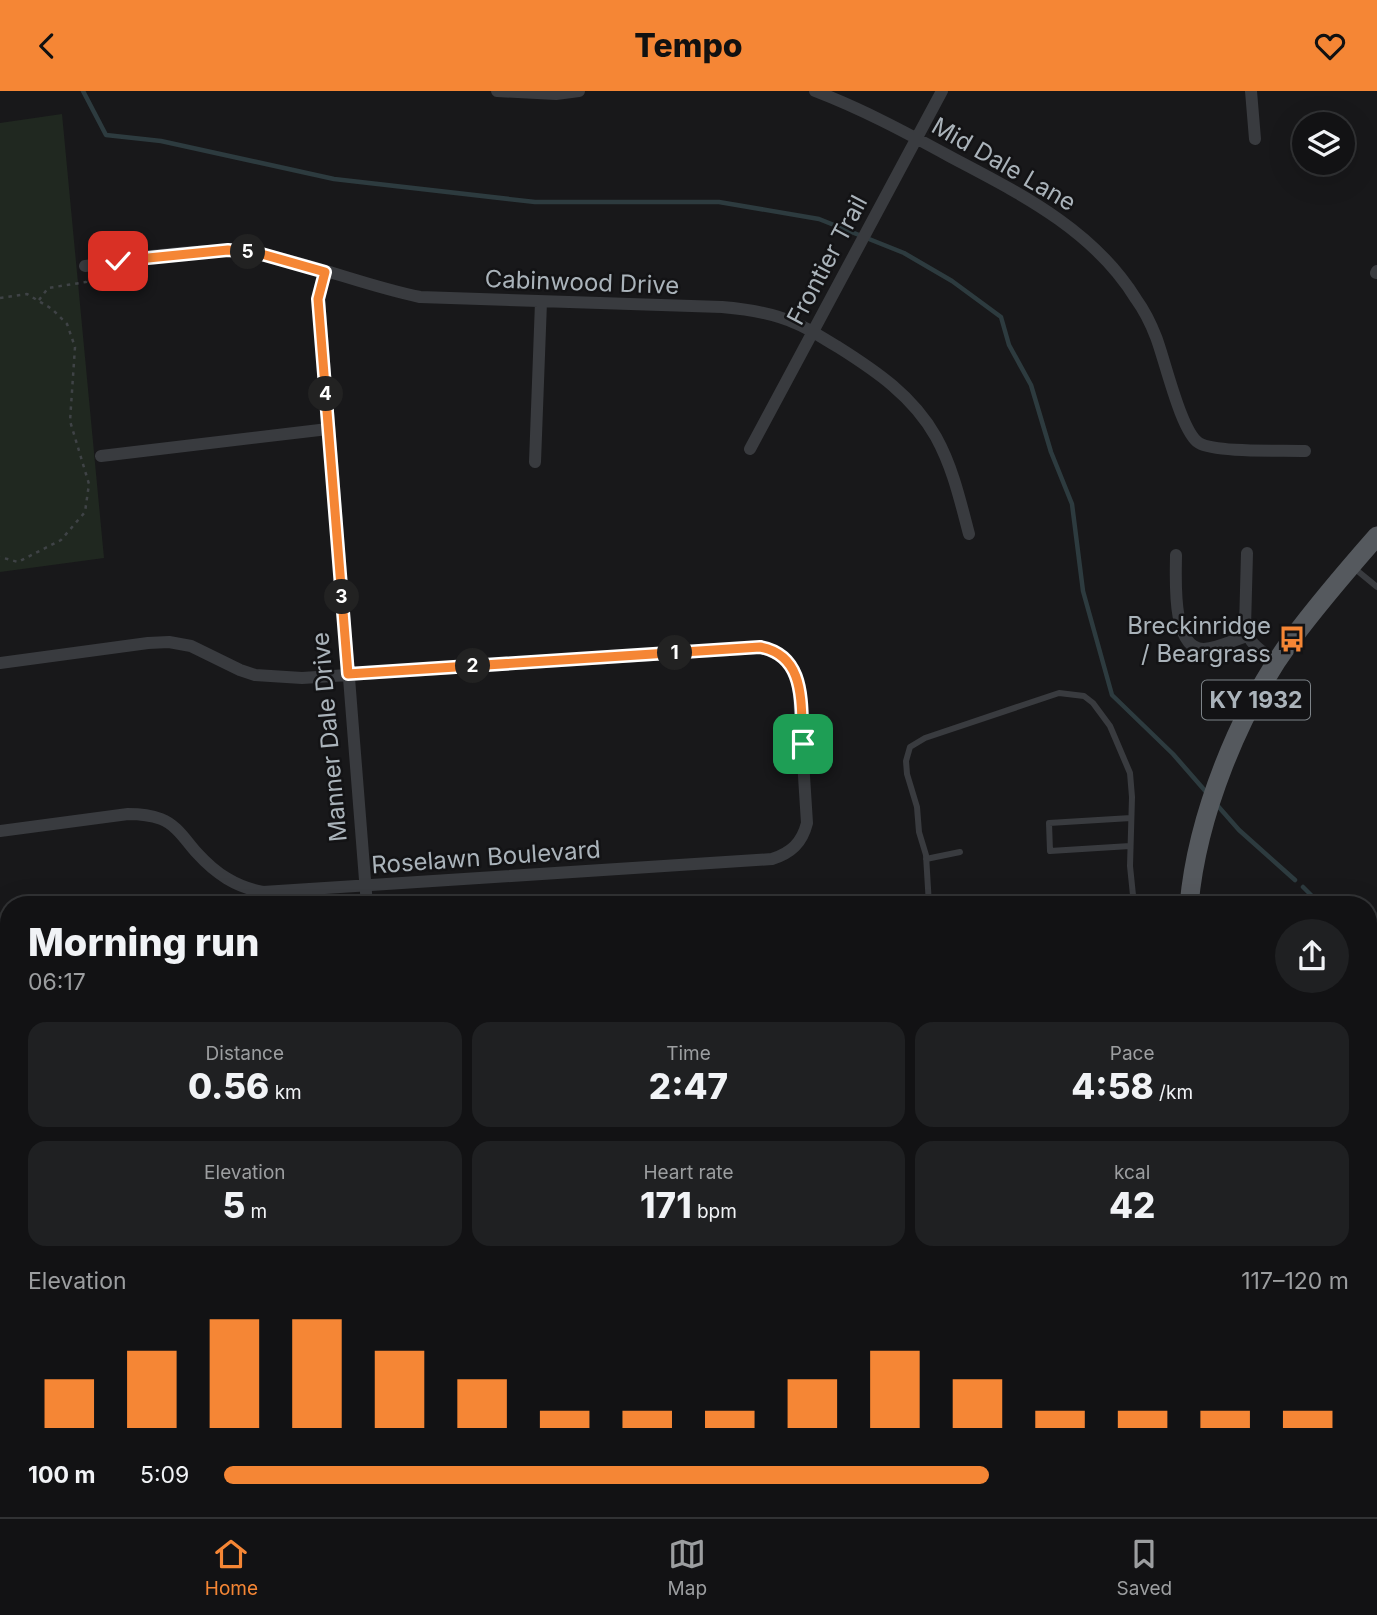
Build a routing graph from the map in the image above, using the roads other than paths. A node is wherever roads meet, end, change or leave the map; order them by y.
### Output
1 (497, 91) edge
2 (579, 91) edge
3 (815, 91) edge
4 (942, 91) edge
5 (1251, 91) edge
6 (917, 138) junction
7 (1255, 139) dead end
8 (89, 265) road end
9 (325, 272) junction
10 (541, 302) junction
11 (813, 332) junction
12 (328, 429) junction
13 (750, 449) dead end
14 (1305, 451) dead end
15 (101, 456) dead end
16 (535, 461) dead end
17 (969, 534) dead end
18 (1377, 536) edge
19 (1247, 553) dead end
20 (1176, 555) dead end
21 (1352, 566) junction
22 (1377, 587) edge
23 (1247, 636) junction
24 (1277, 662) junction
25 (0, 663) edge
26 (348, 674) junction
27 (1131, 818) junction
28 (0, 831) edge
29 (1130, 846) junction
30 (960, 852) dead end
31 (926, 859) junction
32 (366, 887) junction
33 (367, 896) edge
34 (928, 896) edge
35 (1133, 896) edge
36 (1190, 896) edge

1 - 2 street
3 - 6 street, Mid Dale Lane
4 - 6 street, Frontier Trail
5 - 7 street
6 - 11 street, Frontier Trail
6 - 14 street, Mid Dale Lane
8 - 9 street, Cabinwood Drive
9 - 10 street, Cabinwood Drive
9 - 12 street, Manner Dale Drive
10 - 11 street, Cabinwood Drive
10 - 16 street
11 - 13 street, Frontier Trail
11 - 17 street, Cabinwood Drive
12 - 15 street
12 - 26 street, Manner Dale Drive
18 - 21 main road, KY 1932
19 - 23 street
20 - 23 street
21 - 22 lane
21 - 24 main road, KY 1932
23 - 24 street
24 - 36 main road, KY 1932
25 - 26 street
26 - 32 street, Manner Dale Drive
26 - 32 street, Roselawn Boulevard
27 - 29 lane
27 - 29 lane
27 - 31 lane
28 - 32 street, Roselawn Boulevard
29 - 35 lane
30 - 31 lane
31 - 34 lane
32 - 33 street, Manner Dale Drive

